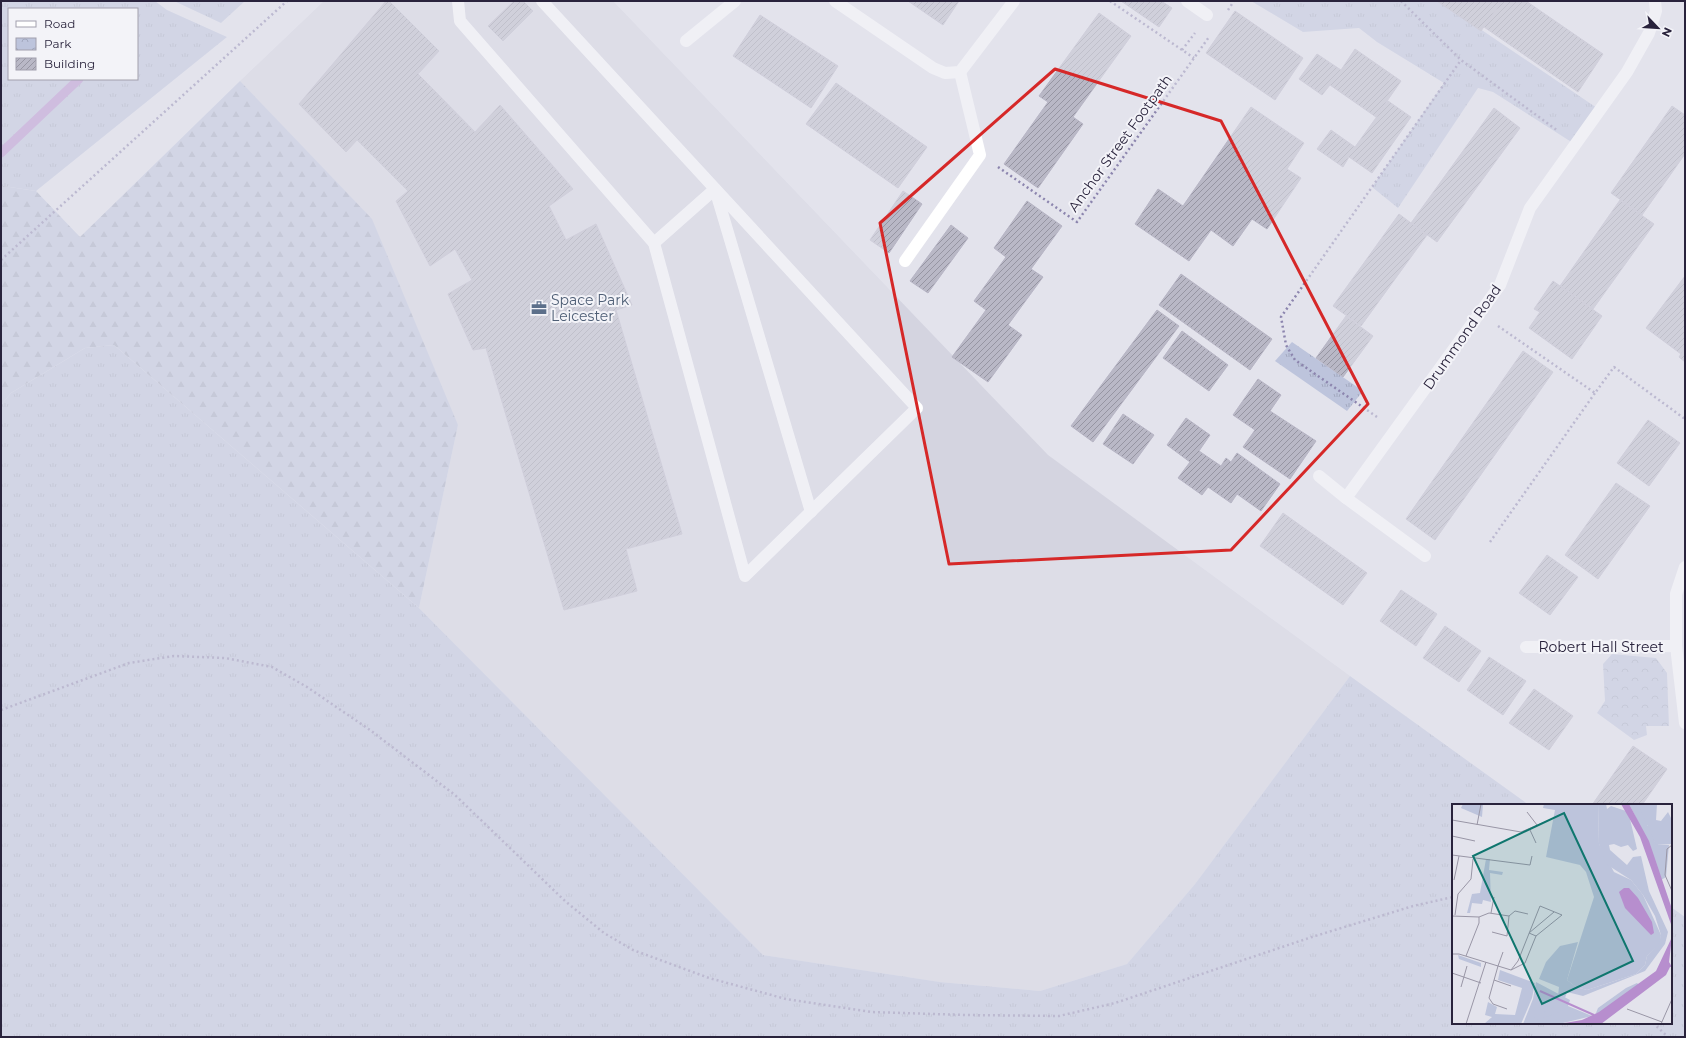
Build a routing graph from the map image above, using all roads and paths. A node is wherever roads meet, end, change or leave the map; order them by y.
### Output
1 (287, 1) edge
2 (458, 1) edge
3 (542, 1) edge
4 (735, 1) edge
5 (836, 1) edge
6 (1014, 1) edge
7 (1110, 1) edge
8 (1187, 1) edge
9 (1234, 1) edge
10 (1401, 1) edge
11 (1655, 1) edge
12 (1225, 14) dead end
13 (1207, 15) dead end
14 (1212, 33) dead end
15 (686, 41) dead end
16 (1194, 58) junction
17 (1461, 60) junction
18 (960, 72) junction
19 (1576, 144) junction
20 (980, 155) junction
21 (714, 189) junction
22 (654, 243) junction
23 (1, 260) edge
24 (905, 261) dead end
25 (1479, 313) junction
26 (1595, 392) junction
27 (1685, 419) edge
28 (1396, 430) junction
29 (1319, 476) dead end
30 (1346, 498) junction
31 (811, 512) junction
32 (1490, 542) dead end
33 (1425, 556) dead end
34 (1685, 567) edge
35 (1676, 646) junction
36 (1526, 647) dead end
37 (1, 710) edge
38 (1685, 723) edge
39 (1452, 897) edge
40 (1654, 1024) edge
41 (1668, 1037) edge

1 - 23 path
2 - 22 street
3 - 21 street
4 - 15 street
5 - 18 street
6 - 18 street
7 - 16 path
8 - 13 street
9 - 12 path
10 - 17 path
11 - 19 street, Drummond Road
14 - 16 path, Anchor Street Footpath
16 - 20 path, Anchor Street Footpath
17 - 19 path
17 - 28 path
18 - 20 street
19 - 25 street, Drummond Road
20 - 24 street
21 - 22 street
21 - 31 street
21 - 31 street
22 - 31 street
25 - 26 path
25 - 28 street, Drummond Road
26 - 27 path
26 - 32 path
28 - 30 street, Drummond Road
29 - 30 street
30 - 33 street
34 - 35 street, Robert Hall Street
35 - 36 street, Robert Hall Street
35 - 38 street, Robert Hall Street
37 - 39 path
40 - 41 path

